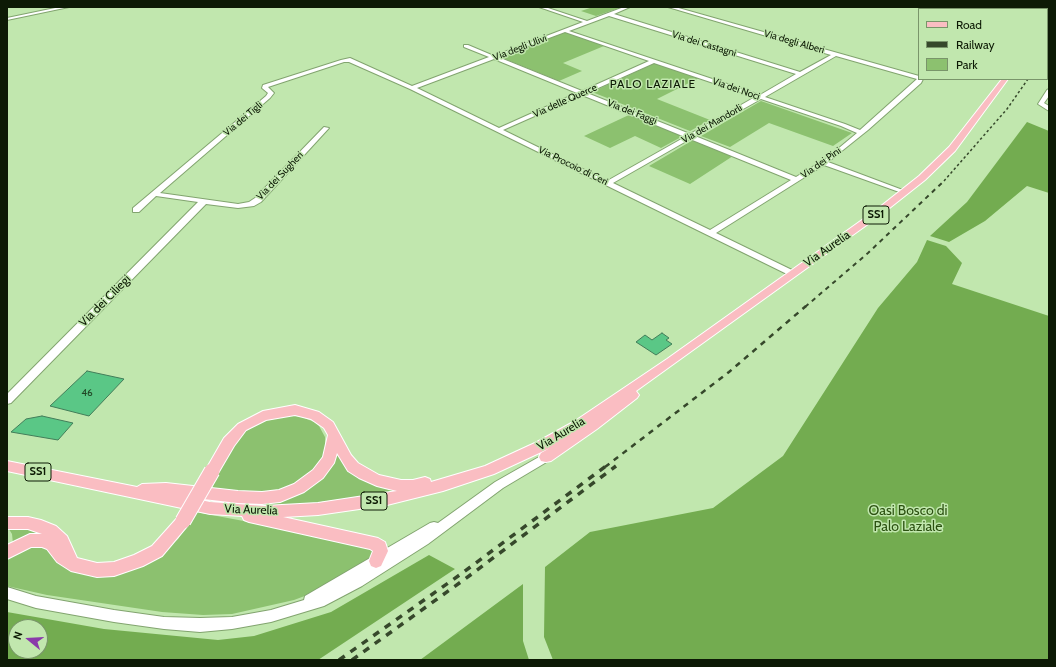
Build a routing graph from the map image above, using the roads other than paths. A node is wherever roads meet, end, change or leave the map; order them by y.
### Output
1 (67, 7) edge
2 (541, 7) edge
3 (628, 7) edge
4 (670, 7) edge
5 (609, 14) junction
6 (7, 19) edge
7 (587, 22) junction
8 (565, 31) junction
9 (466, 46) dead end
10 (836, 54) junction
11 (494, 57) junction
12 (353, 61) joint
13 (653, 61) junction
14 (800, 74) junction
15 (918, 77) edge
16 (920, 80) edge
17 (1004, 80) edge
18 (412, 88) junction
19 (1049, 91) edge
20 (582, 93) junction
21 (759, 97) junction
22 (1049, 109) edge
23 (326, 128) dead end
24 (499, 130) junction
25 (861, 133) junction
26 (692, 136) junction
27 (824, 163) junction
28 (797, 180) junction
29 (608, 183) junction
30 (904, 192) junction
31 (154, 194) junction
32 (204, 201) junction
33 (136, 210) dead end
34 (711, 233) junction
35 (793, 274) junction
36 (671, 362) junction
37 (7, 400) edge
38 (334, 434) junction
39 (546, 457) joint
40 (513, 460) junction
41 (7, 466) edge
42 (133, 492) junction
43 (229, 510) junction
44 (456, 515) junction
45 (7, 523) edge
46 (7, 552) edge
47 (376, 561) junction
48 (70, 563) junction
49 (7, 593) edge
50 (7, 600) edge
51 (36, 602) junction
52 (293, 609) junction

1 - 6 street
2 - 7 street
3 - 5 street, Via degli Ulivi
4 - 10 street, Via degli Alberi
5 - 7 street, Via degli Ulivi
5 - 14 street, Via dei Castagni
7 - 8 street, Via degli Ulivi
8 - 11 street, Via degli Ulivi
8 - 13 street, Via dei Noci
9 - 11 street, Via dei Faggi
10 - 14 street, Via dei Mandorli
10 - 15 street, Via degli Alberi
11 - 18 street, Via degli Ulivi
11 - 20 street, Via dei Faggi
12 - 18 street, Via Procoio di Ceri
12 - 31 street, Via dei Tigli
13 - 20 street, Via delle Querce
13 - 21 street, Via dei Noci
14 - 21 street, Via dei Mandorli
16 - 25 street, Via dei Pini
17 - 30 main road, Via Aurelia / SS1
18 - 24 street, Via Procoio di Ceri
19 - 22 street
20 - 24 street, Via delle Querce
20 - 26 street, Via dei Faggi
21 - 25 street, Via dei Noci
21 - 26 street, Via dei Mandorli
23 - 32 street, Via dei Sugheri
24 - 29 street, Via Procoio di Ceri
25 - 27 street, Via dei Pini
26 - 28 street, Via dei Faggi
26 - 29 street, Via dei Mandorli
27 - 28 street, Via dei Pini
27 - 30 street
28 - 34 street, Via dei Pini
29 - 34 street, Via Procoio di Ceri
30 - 35 main road, Via Aurelia / SS1
31 - 32 street, Via dei Sugheri
31 - 33 street, Via dei Tigli
32 - 37 street, Via dei Ciliegi
34 - 35 street, Via Procoio di Ceri
35 - 36 main road, Via Aurelia / SS1
36 - 39 main road
36 - 40 main road, Via Aurelia / SS1
38 - 40 main road
38 - 42 main road
38 - 48 main road, bridge
39 - 44 street
40 - 43 main road, Via Aurelia / SS1
41 - 42 main road, Via Aurelia / SS1
42 - 43 main road, Via Aurelia / SS1
43 - 47 main road
44 - 47 street
44 - 52 street
45 - 48 main road
46 - 48 main road
47 - 52 street
49 - 51 street
50 - 51 street
51 - 52 street

